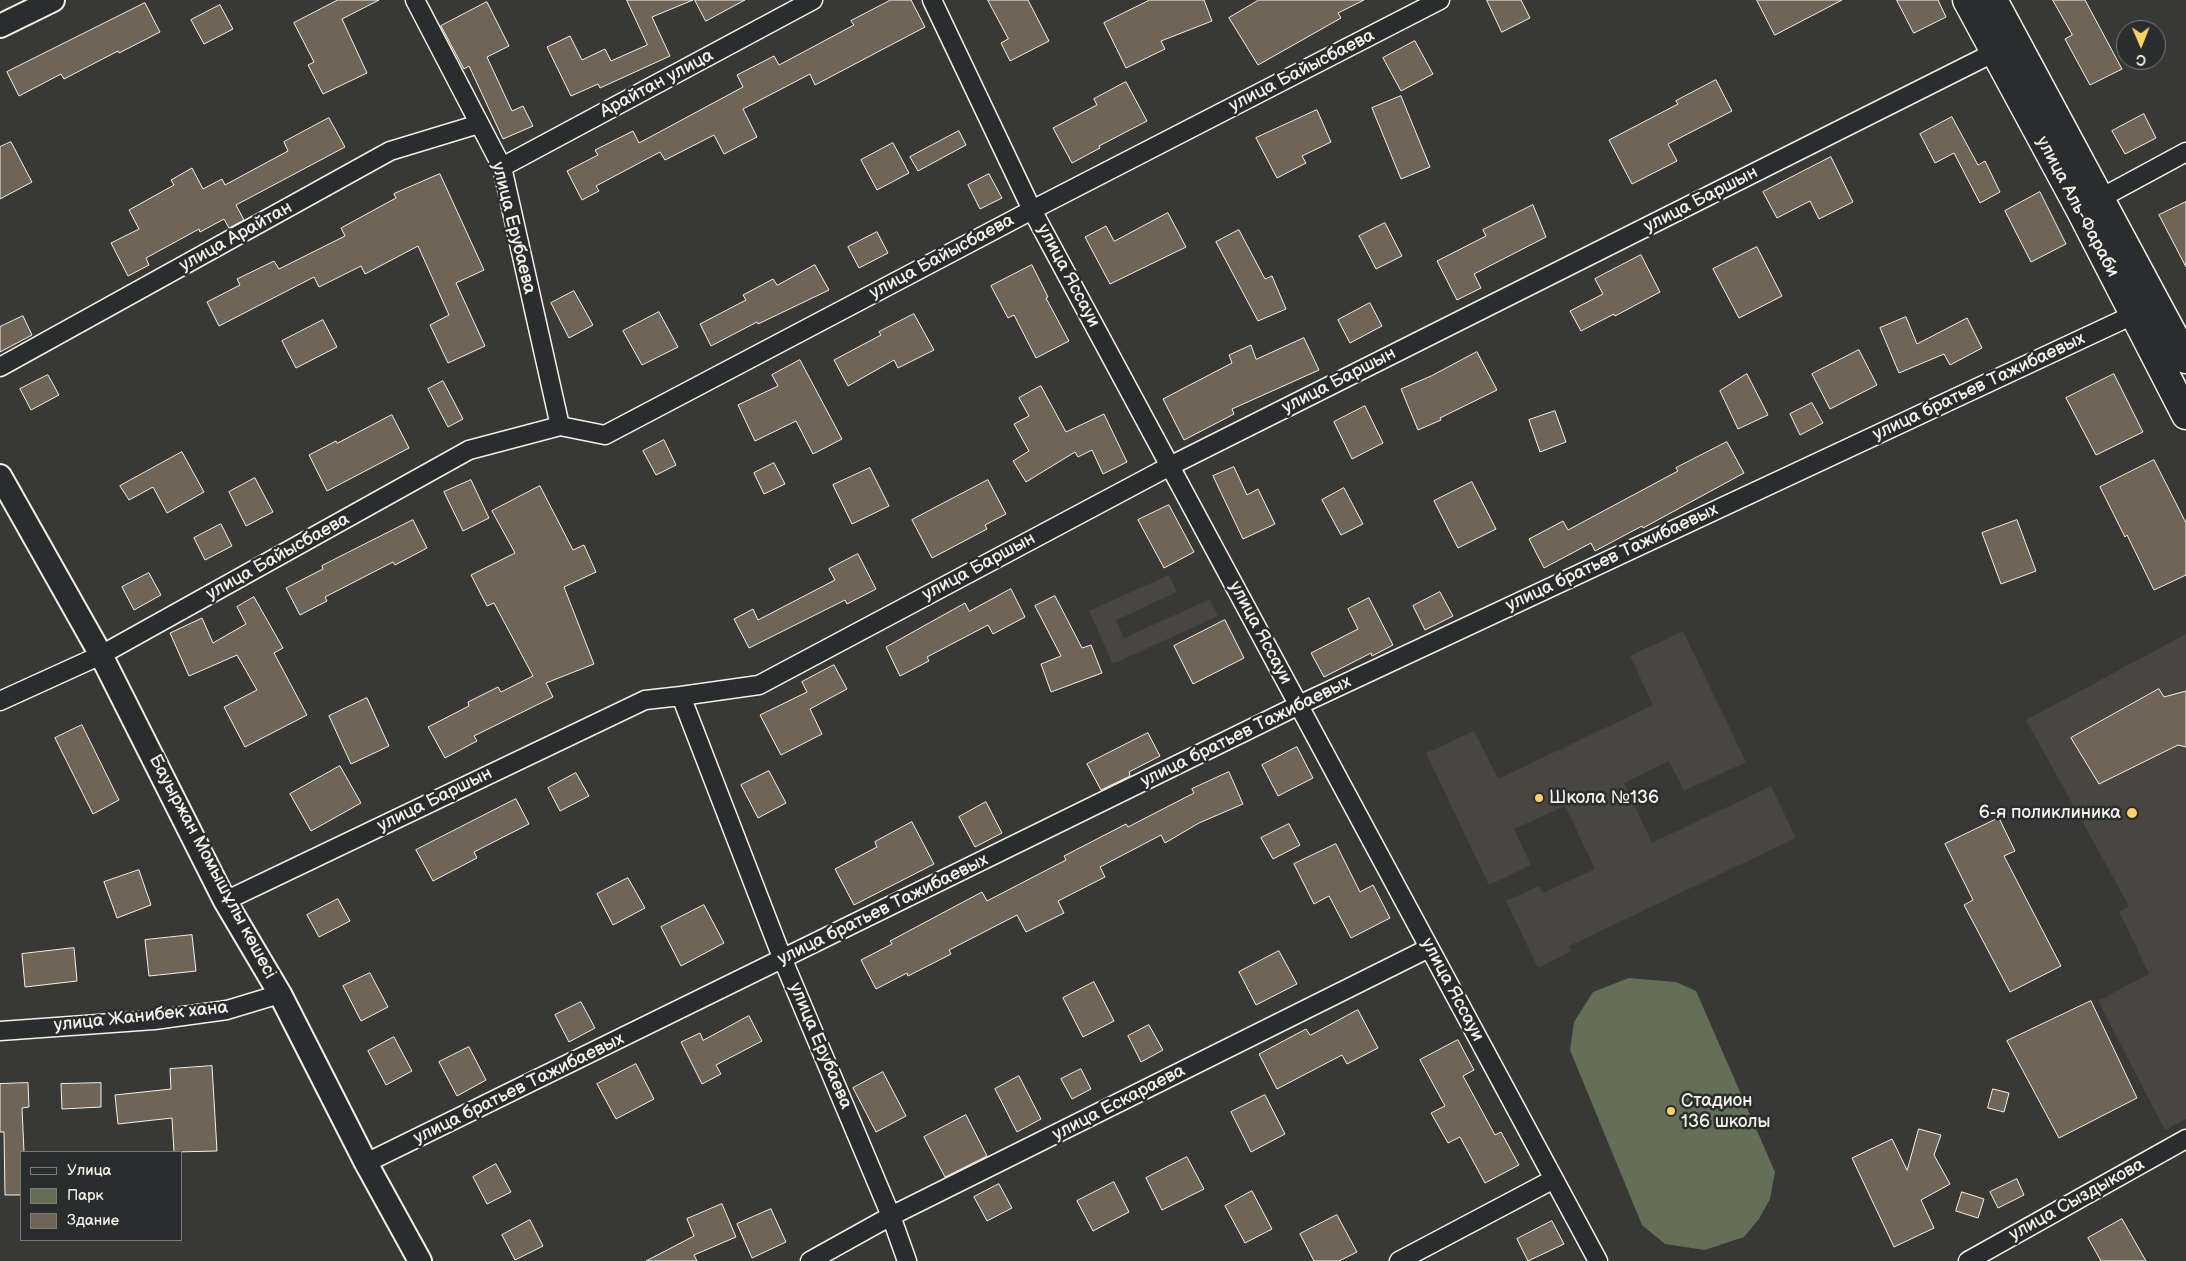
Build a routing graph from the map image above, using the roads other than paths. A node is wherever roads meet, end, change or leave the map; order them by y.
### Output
1 (53, 0) edge
2 (415, 0) edge
3 (813, 0) edge
4 (932, 0) edge
5 (1440, 0) edge
6 (1967, 0) edge
7 (1993, 0) edge
8 (0, 26) edge
9 (1995, 52) junction
10 (479, 124) junction
11 (2186, 152) edge
12 (502, 167) junction
13 (2101, 198) junction
14 (1032, 210) junction
15 (2133, 314) junction
16 (2186, 358) edge
17 (0, 367) edge
18 (2186, 415) edge
19 (560, 426) junction
20 (1170, 466) junction
21 (0, 476) edge
22 (101, 655) junction
23 (680, 696) junction
24 (0, 701) edge
25 (1298, 705) junction
26 (226, 900) junction
27 (1430, 948) junction
28 (783, 960) junction
29 (280, 994) junction
30 (0, 1031) edge
31 (2186, 1139) edge
32 (366, 1163) junction
33 (1554, 1179) junction
34 (891, 1216) junction
35 (420, 1261) edge
36 (810, 1261) edge
37 (907, 1261) edge
38 (1400, 1261) edge
39 (1598, 1261) edge
40 (1968, 1261) edge

1 - 8 street
2 - 10 street, улица Ерубаева
3 - 12 street, Арайтан улица
4 - 14 street, улица Яссауи
5 - 14 street, улица Байысбаева
6 - 9 main road, улица Аль-Фараби
7 - 13 main road, улица Аль-Фараби
9 - 15 main road, улица Аль-Фараби
9 - 20 street, улица Баршын
10 - 12 street, улица Ерубаева
10 - 17 street, улица Арайтан
11 - 13 street
12 - 19 street, улица Ерубаева
13 - 16 main road, улица Аль-Фараби
14 - 19 street, улица Байысбаева
14 - 20 street, улица Яссауи
15 - 18 main road, улица Аль-Фараби
15 - 25 street, улица братьев Тажибаевых
19 - 22 street, улица Байысбаева
20 - 23 street, улица Баршын
20 - 25 street, улица Яссауи
21 - 22 street, Бауыржан Момышұлы көшесі
22 - 24 street, улица Байысбаева
22 - 26 street, Бауыржан Момышұлы көшесі
23 - 26 street, улица Баршын
23 - 28 street, улица Ерубаева
25 - 27 street, улица Яссауи
25 - 28 street, улица братьев Тажибаевых
26 - 29 street, Бауыржан Момышұлы көшесі
27 - 33 street, улица Яссауи
27 - 34 street, улица Ескараева
28 - 32 street, улица братьев Тажибаевых
28 - 34 street, улица Ерубаева
29 - 30 street, улица Жанибек хана
29 - 32 street, Бауыржан Момышұлы көшесі
31 - 40 street, улица Сыздыкова
32 - 35 street, Бауыржан Момышұлы көшесі
33 - 38 street
33 - 39 street, улица Яссауи
34 - 36 street, улица Ескараева
34 - 37 street, улица Ерубаева

